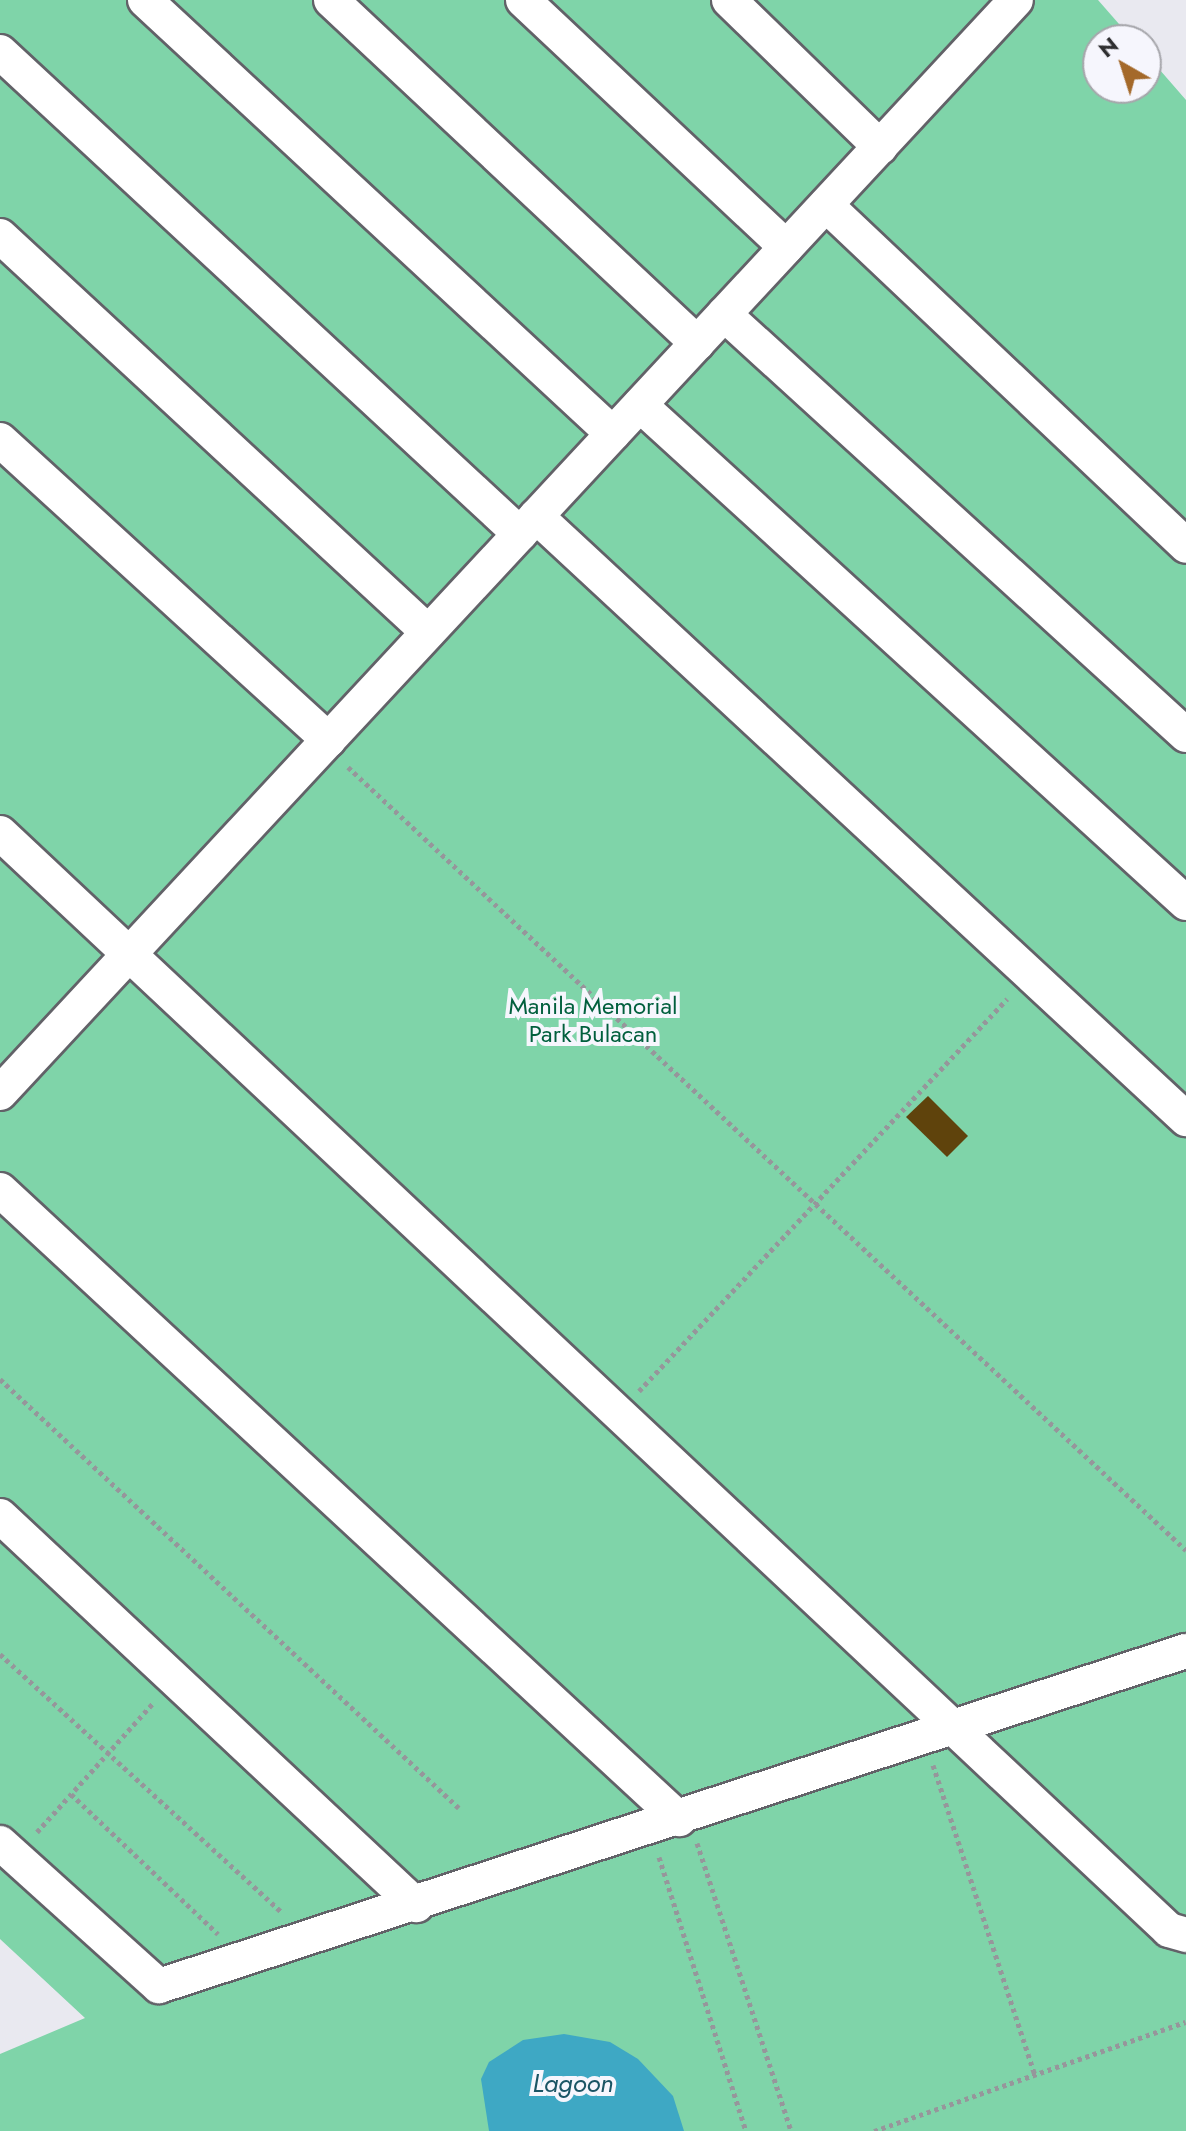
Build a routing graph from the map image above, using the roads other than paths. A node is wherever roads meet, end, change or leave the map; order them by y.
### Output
1 (145, 0) edge
2 (331, 0) edge
3 (523, 0) edge
4 (729, 0) edge
5 (1016, 0) edge
6 (0, 52) edge
7 (880, 147) junction
8 (826, 205) junction
9 (0, 236) edge
10 (786, 247) junction
11 (724, 314) junction
12 (697, 343) junction
13 (640, 405) junction
14 (613, 434) junction
15 (0, 440) edge
16 (528, 525) junction
17 (1186, 546) edge
18 (428, 632) junction
19 (1186, 735) edge
20 (326, 742) junction
21 (0, 833) edge
22 (1186, 903) edge
23 (131, 953) junction
24 (0, 1093) edge
25 (1186, 1119) edge
26 (0, 1190) edge
27 (0, 1516) edge
28 (1186, 1651) edge
29 (961, 1727) junction
30 (673, 1821) junction
31 (7, 1850) edge
32 (416, 1905) junction
33 (1186, 1935) edge

1 - 14 street
2 - 12 street
3 - 10 street
4 - 7 street
5 - 7 street
6 - 16 street
7 - 8 street
8 - 10 street
8 - 17 street
9 - 18 street
10 - 11 street
11 - 12 street
11 - 19 street
12 - 13 street
13 - 14 street
13 - 22 street
14 - 16 street
15 - 20 street
16 - 18 street
16 - 25 street
18 - 20 street
20 - 23 street
21 - 23 street
23 - 24 street
23 - 29 street
26 - 30 street
27 - 32 street
28 - 29 street
29 - 30 street
29 - 33 street
30 - 32 street
31 - 32 street

